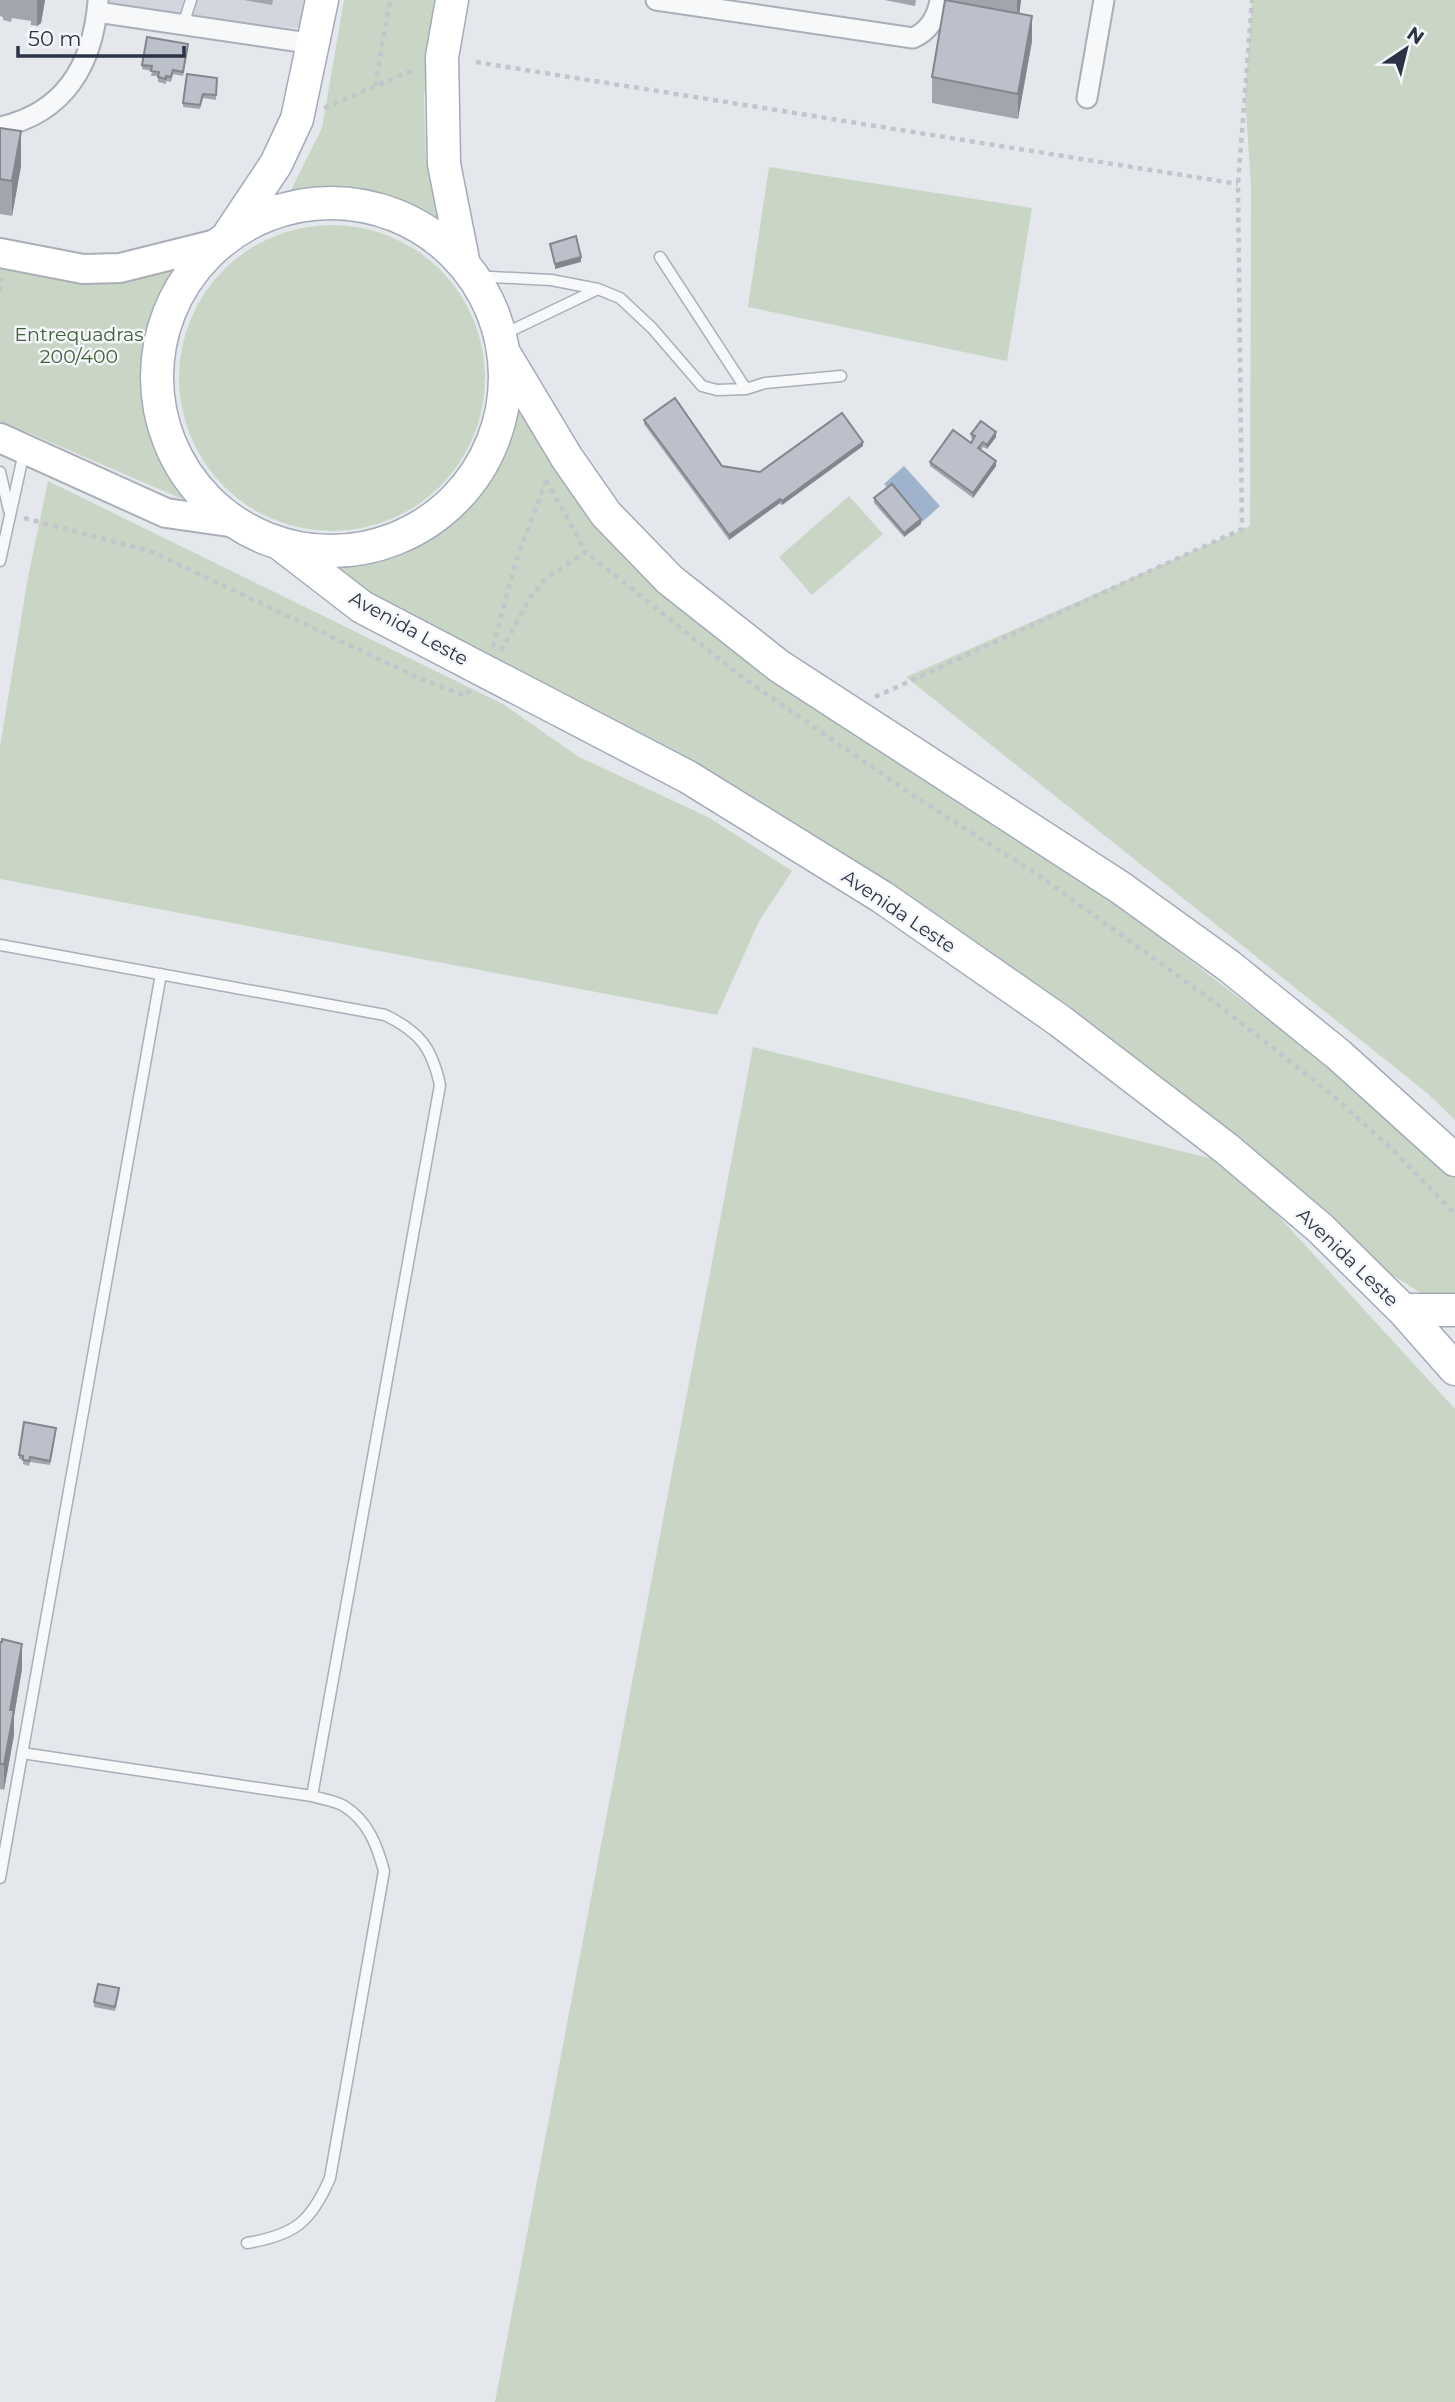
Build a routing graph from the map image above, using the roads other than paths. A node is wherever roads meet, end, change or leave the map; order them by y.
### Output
1 (191, 0) edge
2 (322, 0) edge
3 (452, 0) edge
4 (656, 0) edge
5 (940, 0) edge
6 (1104, 0) edge
7 (98, 6) edge
8 (766, 9) edge
9 (183, 25) junction
10 (315, 44) junction
11 (1087, 98) dead end
12 (0, 127) edge
13 (223, 239) junction
14 (0, 253) edge
15 (660, 257) dead end
16 (469, 271) junction
17 (597, 289) junction
18 (502, 344) junction
19 (841, 376) dead end
20 (746, 389) junction
21 (12, 443) edge
22 (0, 472) edge
23 (10, 514) junction
24 (236, 523) junction
25 (279, 544) junction
26 (0, 561) edge
27 (0, 945) edge
28 (161, 974) junction
29 (1455, 1160) edge
30 (1403, 1310) junction
31 (1455, 1310) edge
32 (1455, 1369) edge
33 (22, 1753) junction
34 (312, 1796) junction
35 (0, 1878) edge
36 (247, 2243) dead end

1 - 9 lane
2 - 10 main road
3 - 16 main road
4 - 8 street
5 - 8 street
6 - 11 street
7 - 9 street
7 - 12 street
9 - 10 street
10 - 13 main road
13 - 14 main road
13 - 16 main road
13 - 24 main road
15 - 20 lane
16 - 17 lane
16 - 18 main road
17 - 18 lane
17 - 20 lane
18 - 25 main road
18 - 29 main road
19 - 20 lane
21 - 23 lane
21 - 24 main road
22 - 23 lane
23 - 26 lane
24 - 25 main road
25 - 30 main road, Avenida Leste
27 - 28 lane
28 - 33 lane
28 - 34 lane
30 - 31 main road
30 - 32 main road, Avenida Leste
33 - 34 lane
33 - 35 lane
34 - 36 lane

